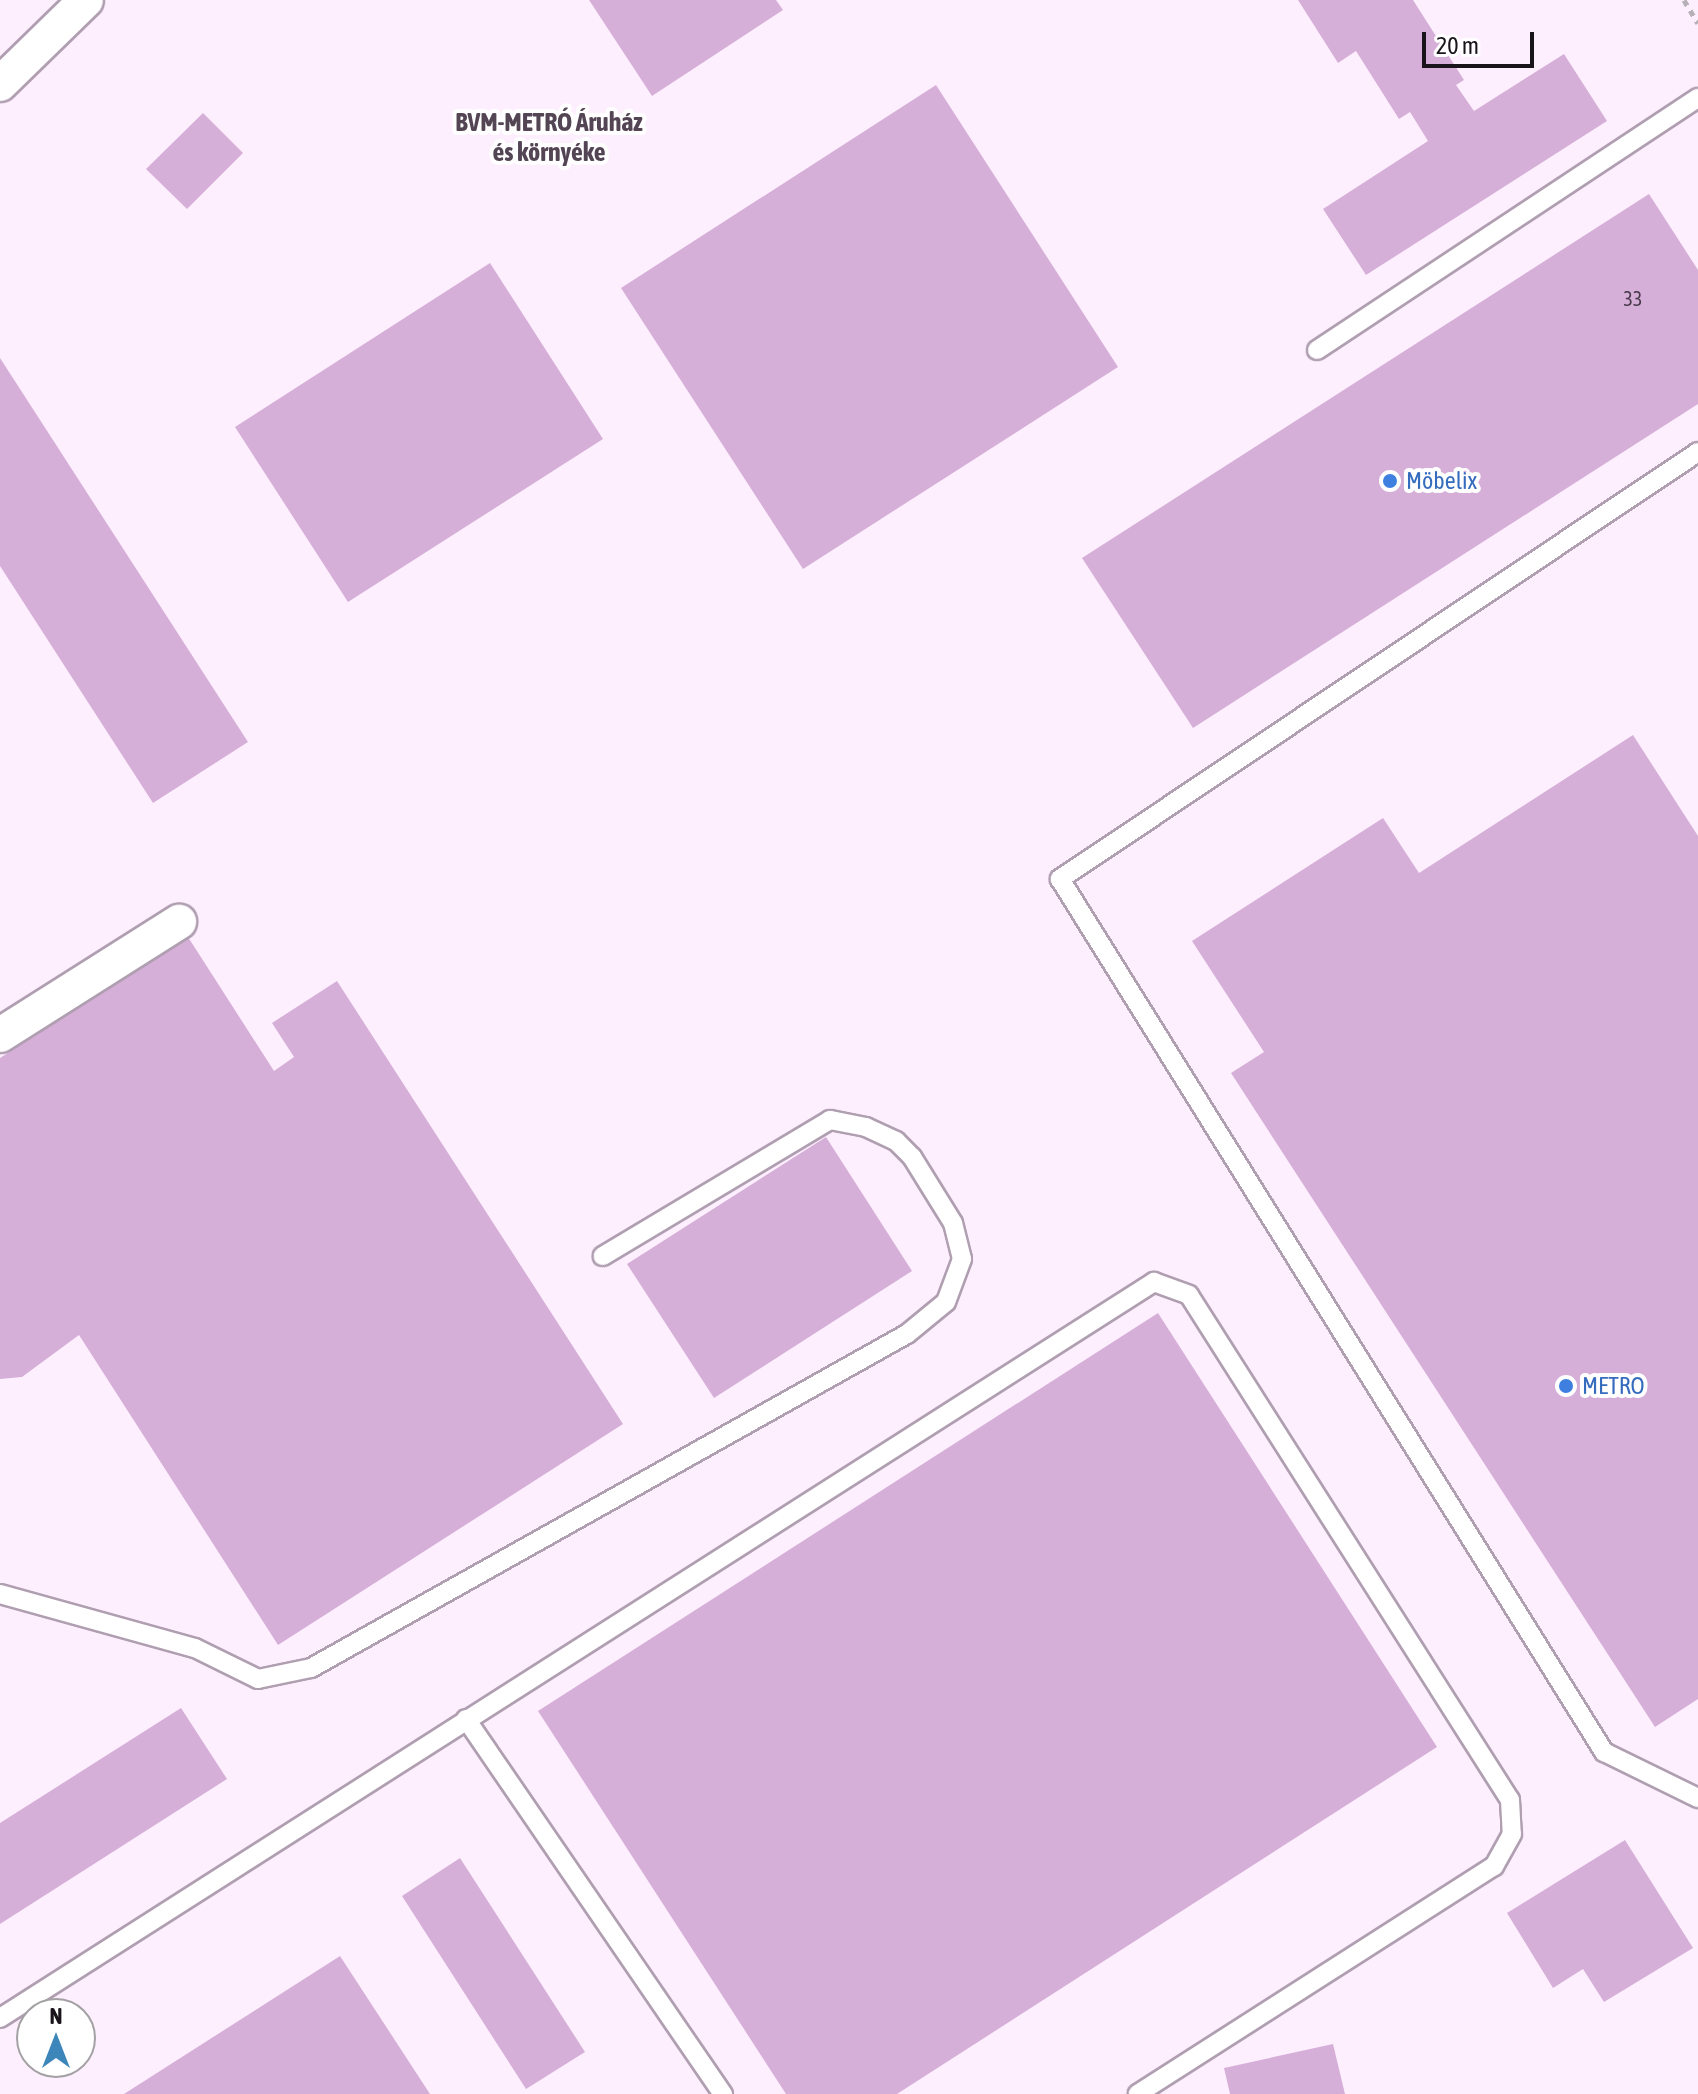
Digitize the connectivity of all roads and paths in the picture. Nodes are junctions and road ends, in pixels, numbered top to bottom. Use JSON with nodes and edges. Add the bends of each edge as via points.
{"nodes":[{"id":1,"x":86,"y":0,"type":"edge"},
{"id":2,"x":1684,"y":0,"type":"edge"},
{"id":3,"x":1698,"y":23,"type":"edge"},
{"id":4,"x":0,"y":84,"type":"edge"},
{"id":5,"x":1698,"y":98,"type":"edge"},
{"id":6,"x":1317,"y":350,"type":"dead end"},
{"id":7,"x":1698,"y":452,"type":"edge"},
{"id":8,"x":179,"y":922,"type":"dead end"},
{"id":9,"x":0,"y":1035,"type":"edge"},
{"id":10,"x":603,"y":1256,"type":"dead end"},
{"id":11,"x":0,"y":1594,"type":"edge"},
{"id":12,"x":466,"y":1719,"type":"junction"},
{"id":13,"x":1698,"y":1798,"type":"edge"},
{"id":14,"x":0,"y":2018,"type":"edge"},
{"id":15,"x":723,"y":2094,"type":"edge"},
{"id":16,"x":1138,"y":2094,"type":"edge"}],
"edges":[{"from":1,"to":4,"type":"street"},
{"from":2,"to":3,"type":"path"},
{"from":5,"to":6,"type":"lane"},
{"from":7,"to":13,"type":"lane","via":[[1060,879],[1604,1752]]},
{"from":8,"to":9,"type":"street"},
{"from":10,"to":11,"type":"lane","via":[[830,1120],[866,1127],[896,1141],[912,1157],[953,1223],[962,1259],[946,1302],[907,1334],[311,1668],[258,1679],[195,1648]]},
{"from":12,"to":14,"type":"lane"},
{"from":12,"to":15,"type":"lane"},
{"from":12,"to":16,"type":"lane","via":[[1123,1299],[1154,1282],[1189,1295],[1510,1800],[1512,1834],[1494,1866]]}]}
